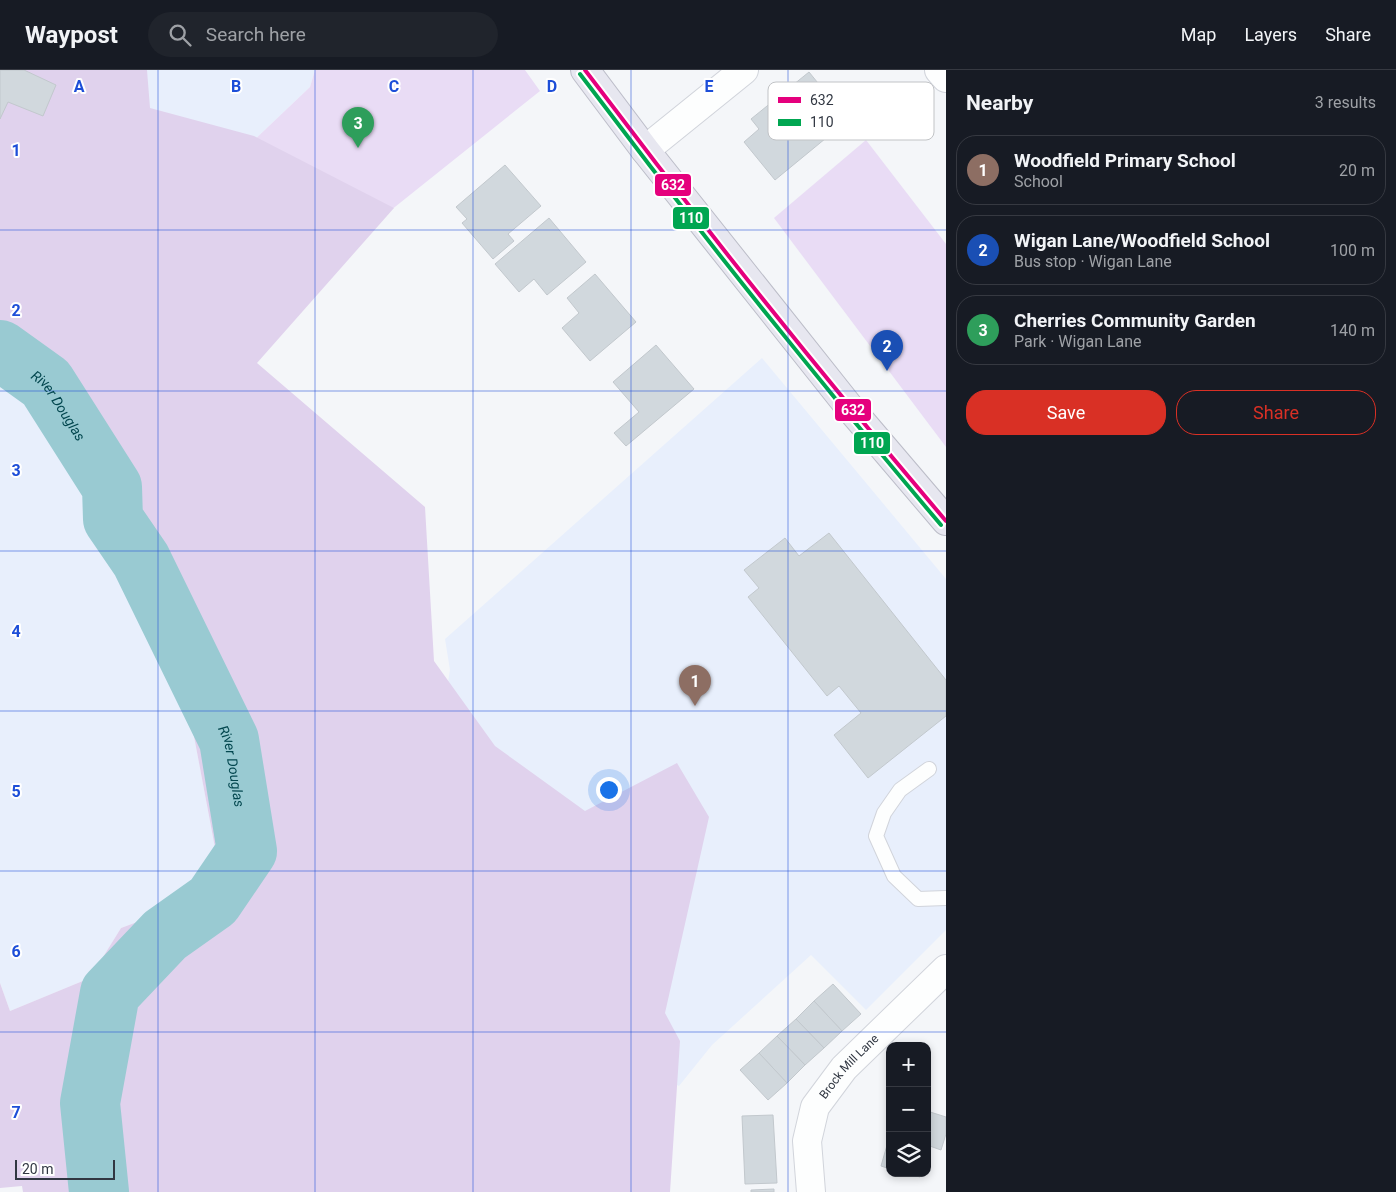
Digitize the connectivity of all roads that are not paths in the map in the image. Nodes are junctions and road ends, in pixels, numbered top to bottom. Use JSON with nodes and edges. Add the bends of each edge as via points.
{"nodes":[{"id":1,"x":585,"y":70,"type":"edge"},
{"id":2,"x":744,"y":70,"type":"edge"},
{"id":3,"x":940,"y":70,"type":"edge"},
{"id":4,"x":946,"y":78,"type":"edge"},
{"id":5,"x":644,"y":150,"type":"junction"},
{"id":6,"x":944,"y":516,"type":"edge"},
{"id":7,"x":929,"y":769,"type":"dead end"},
{"id":8,"x":946,"y":898,"type":"edge"},
{"id":9,"x":946,"y":969,"type":"edge"},
{"id":10,"x":811,"y":1192,"type":"edge"}],
"edges":[{"from":1,"to":5,"type":"highway"},
{"from":2,"to":5,"type":"street"},
{"from":3,"to":4,"type":"street"},
{"from":5,"to":6,"type":"highway","via":[[854,413]]},
{"from":7,"to":8,"type":"lane","via":[[900,790],[884,813],[876,836],[894,876],[918,899]]},
{"from":9,"to":10,"type":"street","name":"Brock Mill Lane","via":[[844,1068],[815,1107],[807,1141]]}]}
